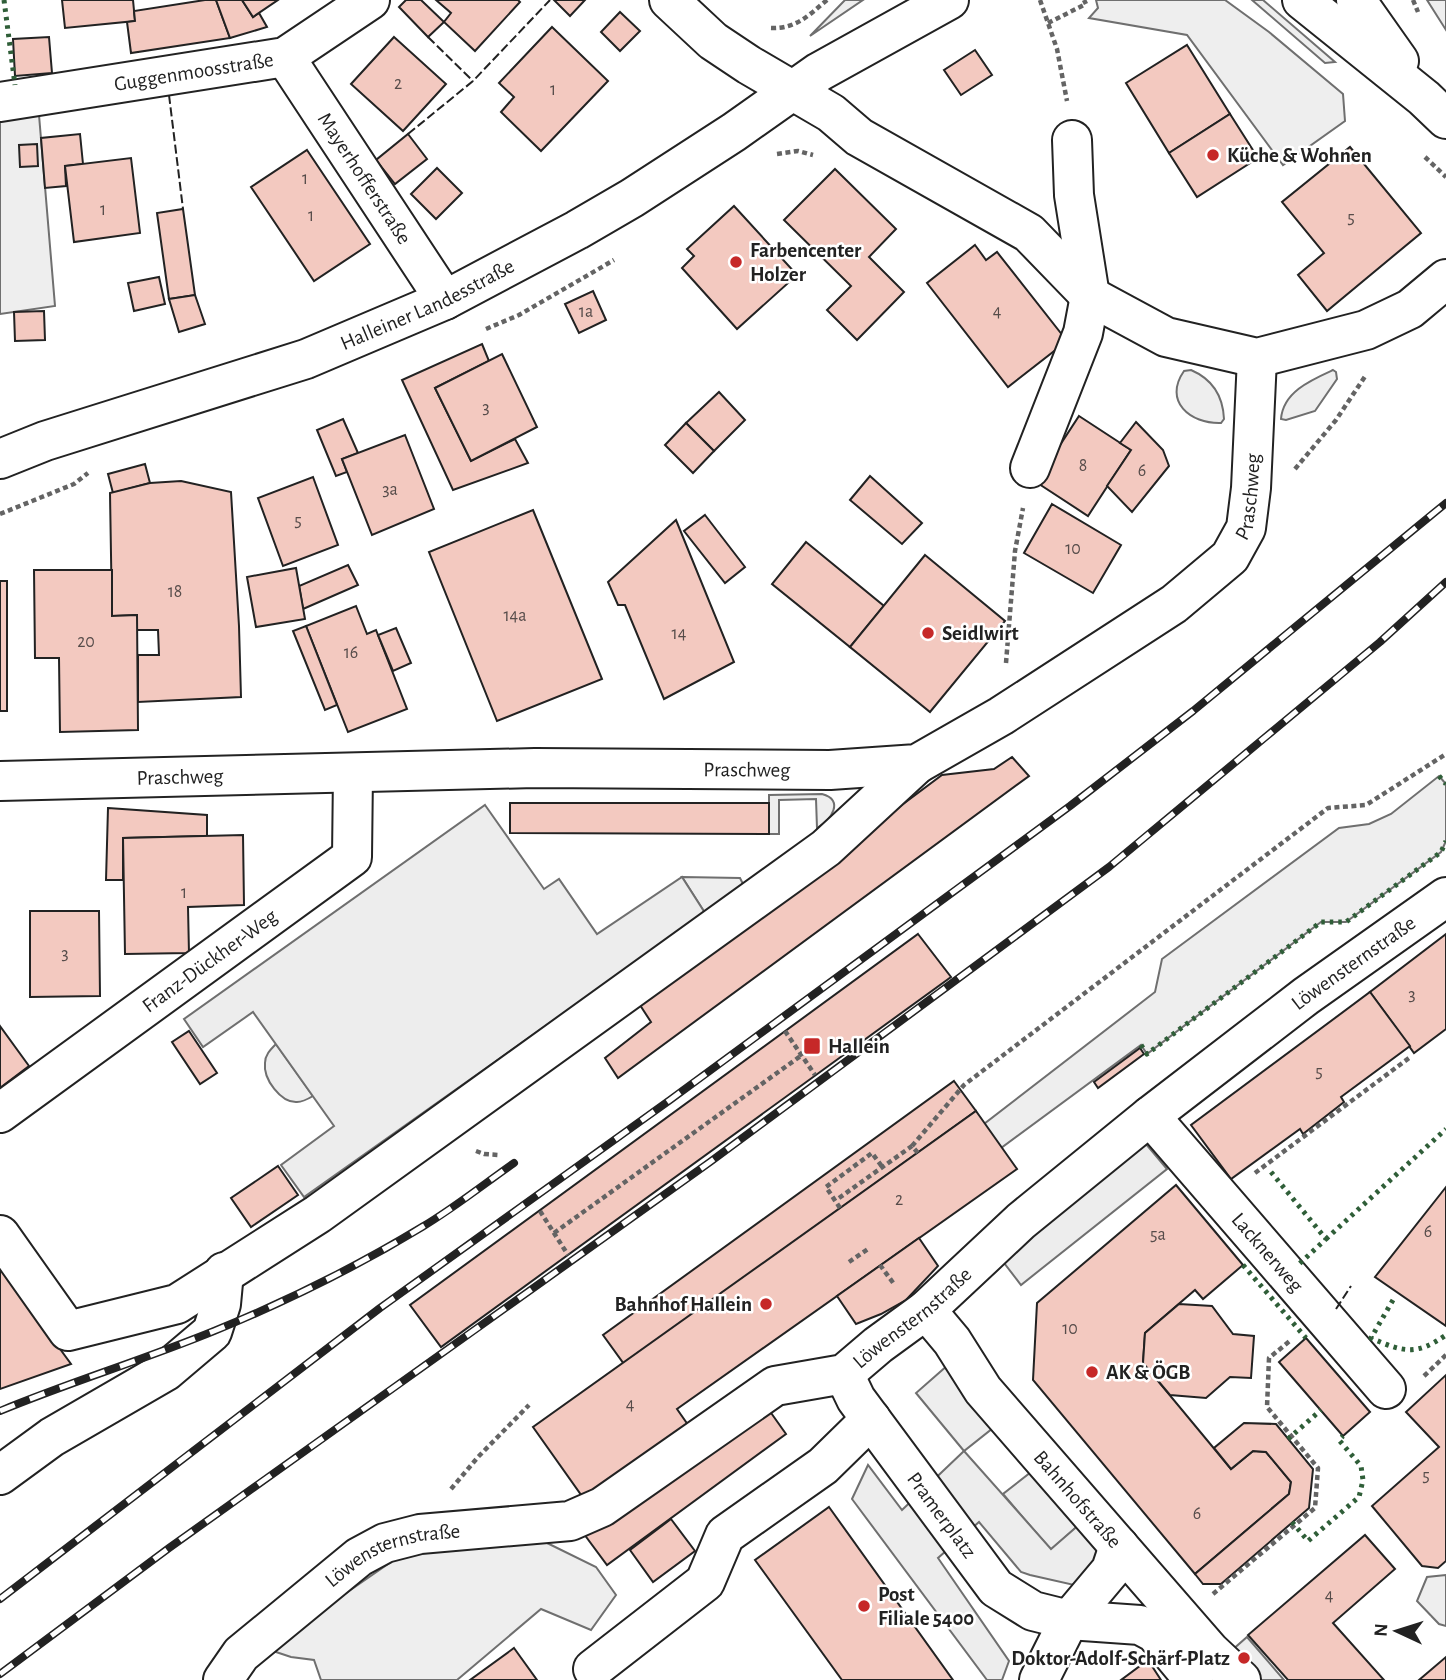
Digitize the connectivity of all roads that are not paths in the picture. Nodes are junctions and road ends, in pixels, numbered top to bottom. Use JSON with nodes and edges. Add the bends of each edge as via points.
{"nodes":[{"id":1,"x":370,"y":0,"type":"edge"},
{"id":2,"x":669,"y":0,"type":"edge"},
{"id":3,"x":910,"y":0,"type":"edge"},
{"id":4,"x":949,"y":0,"type":"edge"},
{"id":5,"x":1302,"y":0,"type":"edge"},
{"id":6,"x":1356,"y":0,"type":"edge"},
{"id":7,"x":285,"y":58,"type":"junction"},
{"id":8,"x":806,"y":81,"type":"junction"},
{"id":9,"x":0,"y":102,"type":"edge"},
{"id":10,"x":1435,"y":108,"type":"edge"},
{"id":11,"x":1072,"y":140,"type":"road end"},
{"id":12,"x":1446,"y":279,"type":"edge"},
{"id":13,"x":1090,"y":296,"type":"junction"},
{"id":14,"x":445,"y":300,"type":"junction"},
{"id":15,"x":1257,"y":358,"type":"junction"},
{"id":16,"x":0,"y":459,"type":"edge"},
{"id":17,"x":1030,"y":468,"type":"road end"},
{"id":18,"x":917,"y":764,"type":"junction"},
{"id":19,"x":353,"y":773,"type":"junction"},
{"id":20,"x":0,"y":781,"type":"edge"},
{"id":21,"x":1446,"y":897,"type":"edge"},
{"id":22,"x":0,"y":1113,"type":"edge"},
{"id":23,"x":1150,"y":1116,"type":"junction"},
{"id":24,"x":0,"y":1235,"type":"edge"},
{"id":25,"x":224,"y":1272,"type":"junction"},
{"id":26,"x":926,"y":1310,"type":"junction"},
{"id":27,"x":844,"y":1374,"type":"junction"},
{"id":28,"x":1386,"y":1389,"type":"dead end"},
{"id":29,"x":871,"y":1419,"type":"junction"},
{"id":30,"x":0,"y":1475,"type":"edge"},
{"id":31,"x":1119,"y":1546,"type":"junction"},
{"id":32,"x":1069,"y":1620,"type":"junction"},
{"id":33,"x":593,"y":1669,"type":"dead end"},
{"id":34,"x":223,"y":1680,"type":"edge"},
{"id":35,"x":1039,"y":1680,"type":"edge"},
{"id":36,"x":1194,"y":1680,"type":"edge"},
{"id":37,"x":1241,"y":1680,"type":"edge"}],
"edges":[{"from":1,"to":7,"type":"street","name":"Guggenmoosstraße"},
{"from":2,"to":8,"type":"street","via":[[713,41],[749,65]]},
{"from":3,"to":8,"type":"street","name":"Halleiner Landesstraße"},
{"from":4,"to":8,"type":"street","name":"Halleiner Landesstraße"},
{"from":5,"to":10,"type":"street"},
{"from":6,"to":10,"type":"street"},
{"from":7,"to":9,"type":"street","name":"Guggenmoosstraße"},
{"from":7,"to":14,"type":"street","name":"Mayerhofferstraße"},
{"from":8,"to":13,"type":"street","via":[[831,113],[859,137],[1029,233]]},
{"from":8,"to":14,"type":"street","name":"Halleiner Landesstraße","via":[[632,198]]},
{"from":11,"to":13,"type":"street","via":[[1074,195]]},
{"from":12,"to":15,"type":"street","via":[[1410,309],[1366,330]]},
{"from":13,"to":15,"type":"street","via":[[1166,337]]},
{"from":13,"to":17,"type":"street","via":[[1083,332]]},
{"from":14,"to":16,"type":"street","name":"Halleiner Landesstraße","via":[[306,359]]},
{"from":15,"to":18,"type":"street","name":"Praschweg","via":[[1251,488],[1245,528],[1230,557],[1174,604],[1001,716]]},
{"from":18,"to":19,"type":"street","name":"Praschweg","via":[[830,770],[535,768]]},
{"from":18,"to":25,"type":"street","via":[[826,848],[318,1214]]},
{"from":19,"to":20,"type":"street","name":"Praschweg"},
{"from":19,"to":22,"type":"street","name":"Franz-Dückher-Weg","via":[[352,857]]},
{"from":21,"to":23,"type":"street","name":"Löwensternstraße","via":[[1306,996]]},
{"from":23,"to":26,"type":"street","name":"Löwensternstraße","via":[[1021,1221]]},
{"from":23,"to":28,"type":"street","name":"Lacknerweg"},
{"from":24,"to":25,"type":"street","via":[[68,1331],[177,1304]]},
{"from":25,"to":30,"type":"street","via":[[212,1332],[166,1371],[52,1437]]},
{"from":26,"to":27,"type":"street","name":"Löwensternstraße"},
{"from":26,"to":31,"type":"street","name":"Bahnhofstraße","via":[[983,1390]]},
{"from":27,"to":29,"type":"street","name":"Pramerplatz"},
{"from":27,"to":34,"type":"street","name":"Löwensternstraße","via":[[775,1386],[602,1507],[570,1521],[420,1534],[385,1543],[359,1557],[241,1654]]},
{"from":29,"to":32,"type":"street","name":"Pramerplatz","via":[[996,1588],[1033,1611]]},
{"from":29,"to":33,"type":"street","via":[[823,1466],[725,1535],[705,1581]]},
{"from":31,"to":32,"type":"street","via":[[1111,1570]]},
{"from":31,"to":37,"type":"street","name":"Bahnhofstraße"},
{"from":32,"to":35,"type":"street"},
{"from":32,"to":36,"type":"street","name":"Pramerplatz","via":[[1140,1625],[1154,1633]]}]}
